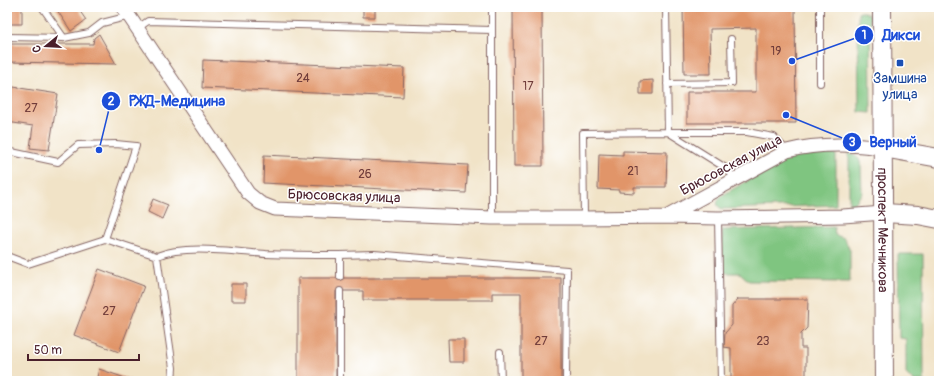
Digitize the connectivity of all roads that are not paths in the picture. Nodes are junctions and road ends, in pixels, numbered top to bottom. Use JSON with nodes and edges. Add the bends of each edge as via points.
{"nodes":[{"id":1,"x":42,"y":7,"type":"edge"},
{"id":2,"x":492,"y":7,"type":"edge"},
{"id":3,"x":666,"y":7,"type":"edge"},
{"id":4,"x":820,"y":7,"type":"edge"},
{"id":5,"x":882,"y":7,"type":"edge"},
{"id":6,"x":127,"y":12,"type":"edge"},
{"id":7,"x":138,"y":28,"type":"junction"},
{"id":8,"x":492,"y":30,"type":"junction"},
{"id":9,"x":7,"y":37,"type":"edge"},
{"id":10,"x":64,"y":38,"type":"junction"},
{"id":11,"x":731,"y":39,"type":"dead end"},
{"id":12,"x":820,"y":83,"type":"dead end"},
{"id":13,"x":667,"y":84,"type":"junction"},
{"id":14,"x":668,"y":132,"type":"junction"},
{"id":15,"x":883,"y":148,"type":"junction"},
{"id":16,"x":7,"y":151,"type":"edge"},
{"id":17,"x":787,"y":151,"type":"junction"},
{"id":18,"x":939,"y":158,"type":"edge"},
{"id":19,"x":734,"y":179,"type":"junction"},
{"id":20,"x":884,"y":213,"type":"junction"},
{"id":21,"x":667,"y":217,"type":"junction"},
{"id":22,"x":492,"y":218,"type":"junction"},
{"id":23,"x":584,"y":218,"type":"junction"},
{"id":24,"x":718,"y":218,"type":"junction"},
{"id":25,"x":939,"y":219,"type":"edge"},
{"id":26,"x":105,"y":239,"type":"junction"},
{"id":27,"x":340,"y":255,"type":"junction"},
{"id":28,"x":7,"y":256,"type":"edge"},
{"id":29,"x":157,"y":256,"type":"junction"},
{"id":30,"x":340,"y":278,"type":"dead end"},
{"id":31,"x":340,"y":291,"type":"dead end"},
{"id":32,"x":500,"y":352,"type":"dead end"},
{"id":33,"x":172,"y":381,"type":"edge"},
{"id":34,"x":340,"y":381,"type":"edge"},
{"id":35,"x":500,"y":381,"type":"edge"},
{"id":36,"x":566,"y":381,"type":"edge"},
{"id":37,"x":721,"y":381,"type":"edge"},
{"id":38,"x":884,"y":381,"type":"edge"}],
"edges":[{"from":1,"to":10,"type":"lane"},
{"from":2,"to":8,"type":"lane"},
{"from":3,"to":13,"type":"lane"},
{"from":4,"to":12,"type":"lane"},
{"from":5,"to":15,"type":"street","name":"проспект Мечникова"},
{"from":6,"to":7,"type":"street","name":"Брюсовская улица"},
{"from":6,"to":10,"type":"lane","via":[[102,23],[89,33]]},
{"from":7,"to":8,"type":"lane","via":[[148,21]]},
{"from":7,"to":22,"type":"street","name":"Брюсовская улица","via":[[248,193],[260,203],[275,209],[292,211]]},
{"from":8,"to":22,"type":"lane"},
{"from":9,"to":10,"type":"lane"},
{"from":11,"to":13,"type":"lane","via":[[732,83]]},
{"from":13,"to":14,"type":"lane"},
{"from":14,"to":17,"type":"lane","via":[[747,132],[774,138]]},
{"from":14,"to":19,"type":"lane","via":[[724,167]]},
{"from":14,"to":23,"type":"lane","via":[[583,133]]},
{"from":15,"to":17,"type":"street","name":"Брюсовская улица","via":[[864,145],[824,146]]},
{"from":15,"to":18,"type":"street"},
{"from":15,"to":20,"type":"street","name":"проспект Мечникова"},
{"from":16,"to":26,"type":"lane","via":[[58,162],[78,145],[136,146]]},
{"from":17,"to":19,"type":"street","name":"Брюсовская улица"},
{"from":19,"to":21,"type":"street","name":"Брюсовская улица"},
{"from":20,"to":24,"type":"street","name":"Брюсовская улица"},
{"from":20,"to":25,"type":"street"},
{"from":20,"to":38,"type":"street","name":"проспект Мечникова"},
{"from":21,"to":23,"type":"street","name":"Брюсовская улица"},
{"from":21,"to":24,"type":"street","name":"Брюсовская улица"},
{"from":22,"to":23,"type":"street","name":"Брюсовская улица"},
{"from":24,"to":37,"type":"lane"},
{"from":26,"to":28,"type":"lane","via":[[28,264]]},
{"from":26,"to":29,"type":"lane"},
{"from":27,"to":29,"type":"lane","via":[[191,250],[168,252]]},
{"from":27,"to":30,"type":"lane"},
{"from":27,"to":36,"type":"lane","via":[[374,254],[567,270]]},
{"from":29,"to":33,"type":"lane","via":[[173,368]]},
{"from":31,"to":34,"type":"lane"},
{"from":32,"to":35,"type":"lane"}]}
